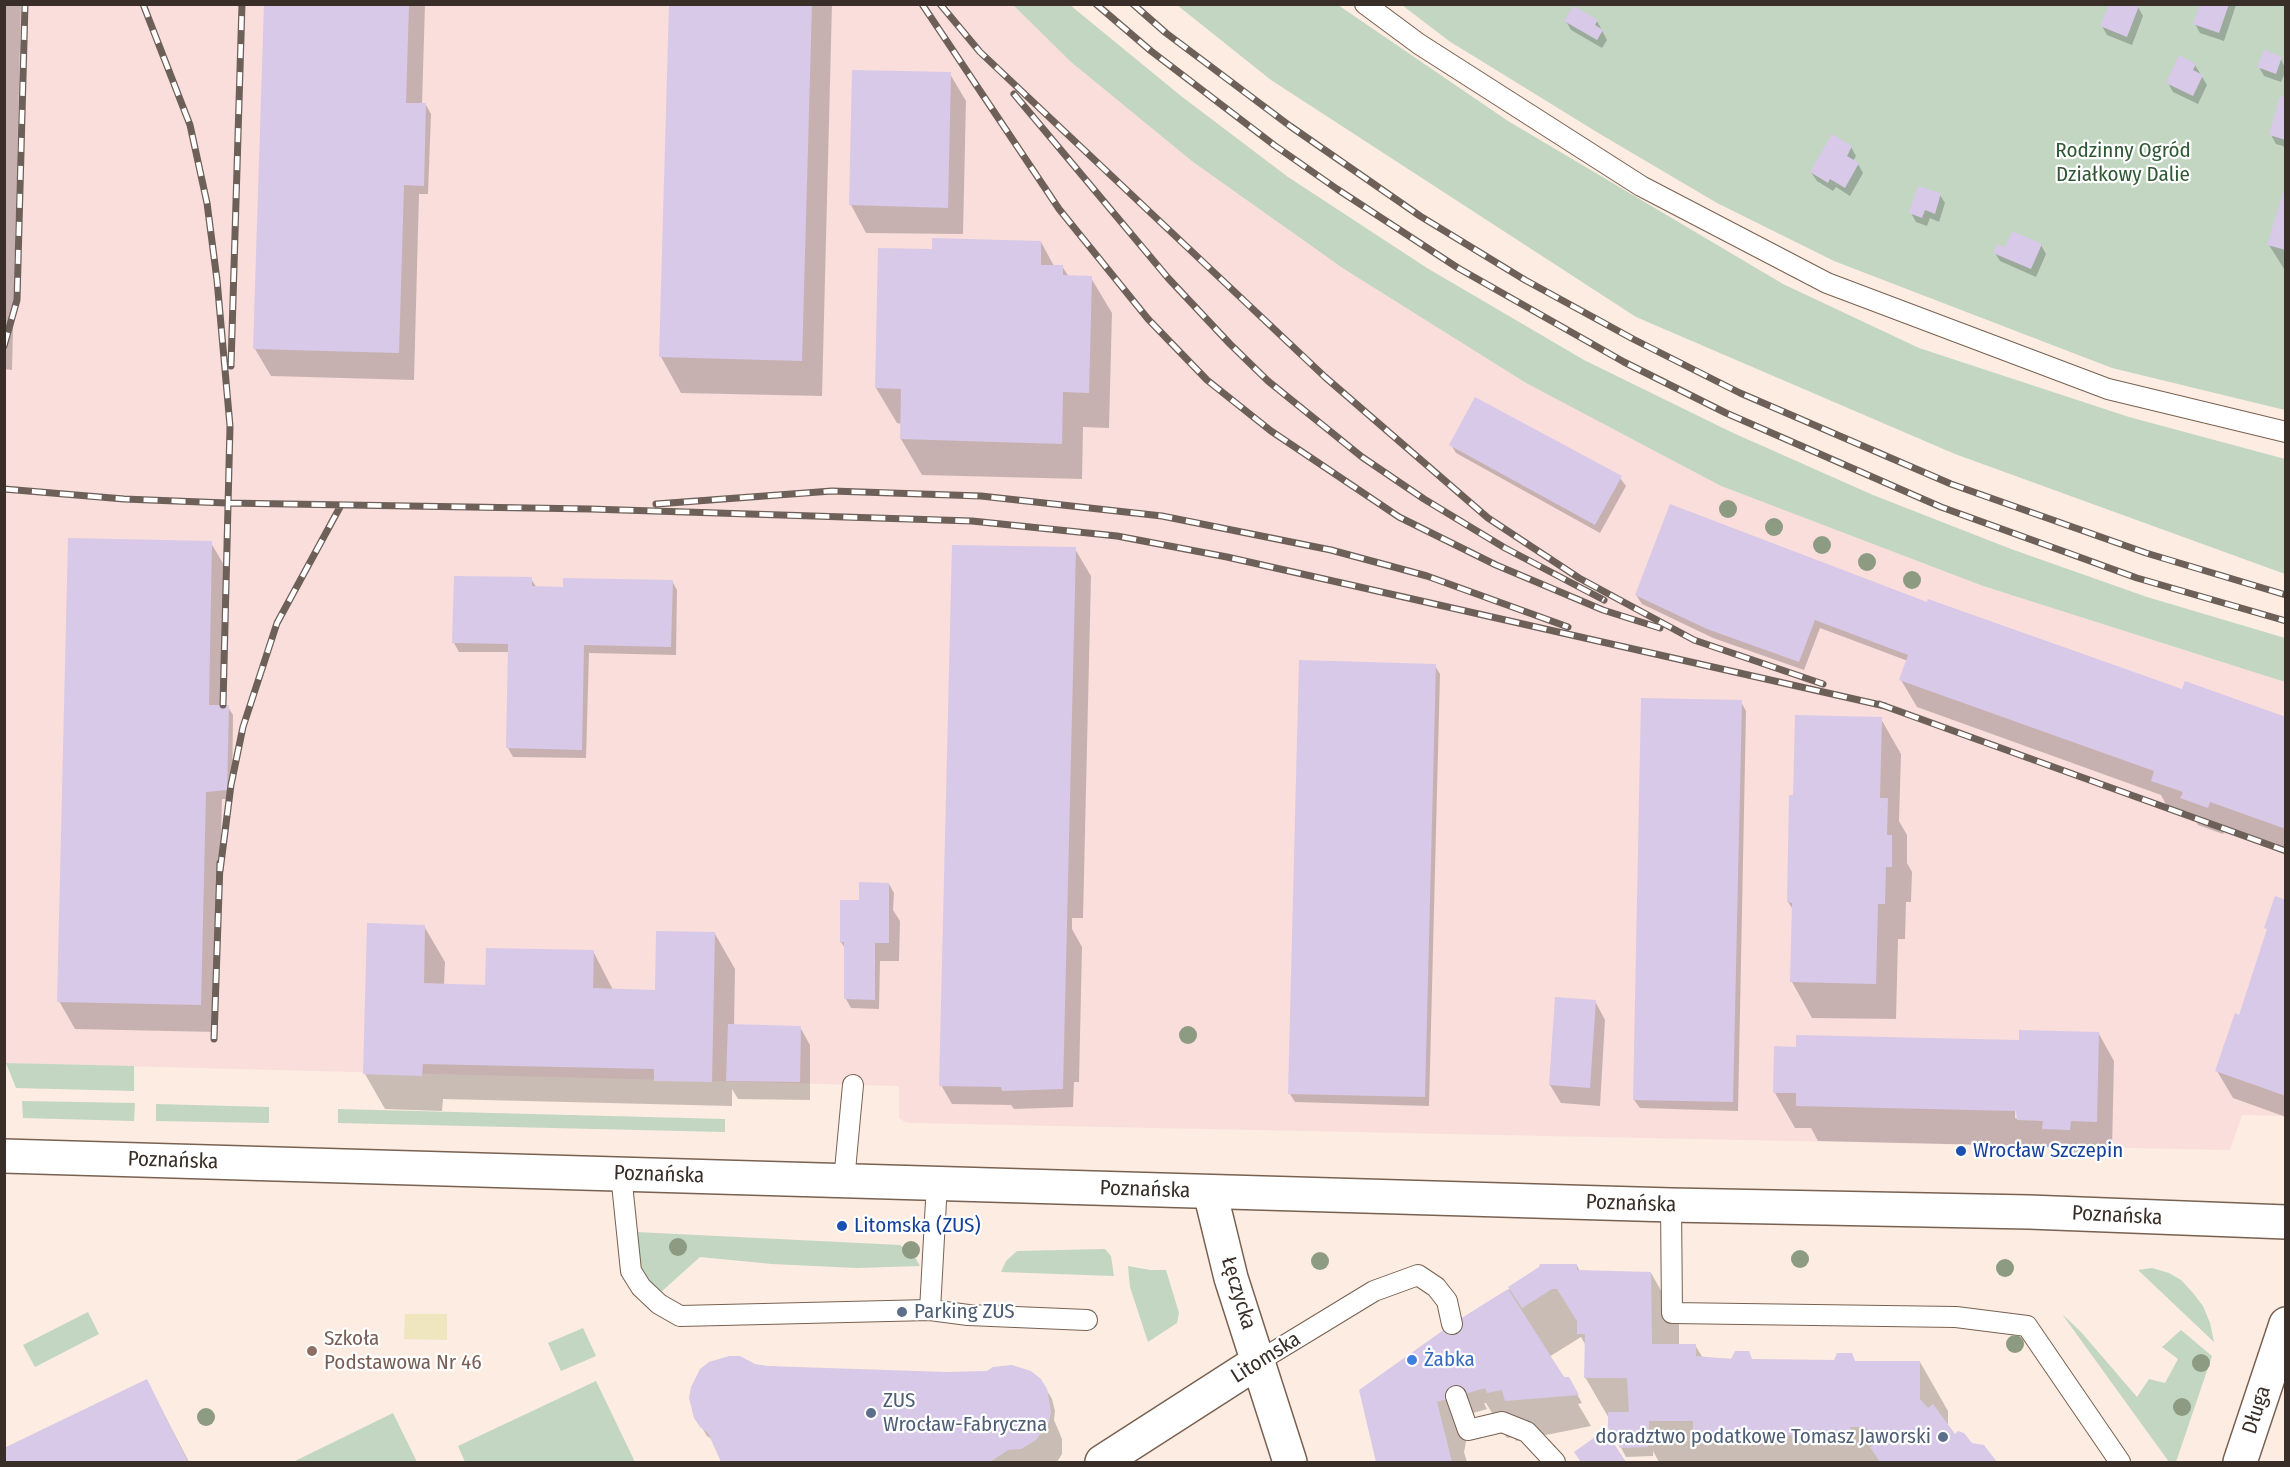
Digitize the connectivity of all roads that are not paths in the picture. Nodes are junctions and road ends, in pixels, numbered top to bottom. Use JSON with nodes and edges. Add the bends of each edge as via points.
{"nodes":[{"id":1,"x":1365,"y":4,"type":"edge"},
{"id":2,"x":2286,"y":432,"type":"edge"},
{"id":3,"x":853,"y":1085,"type":"dead end"},
{"id":4,"x":4,"y":1156,"type":"edge"},
{"id":5,"x":621,"y":1174,"type":"junction"},
{"id":6,"x":844,"y":1180,"type":"junction"},
{"id":7,"x":937,"y":1184,"type":"junction"},
{"id":8,"x":1210,"y":1192,"type":"junction"},
{"id":9,"x":1671,"y":1206,"type":"junction"},
{"id":10,"x":2286,"y":1222,"type":"edge"},
{"id":11,"x":930,"y":1310,"type":"junction"},
{"id":12,"x":1087,"y":1320,"type":"dead end"},
{"id":13,"x":1452,"y":1324,"type":"dead end"},
{"id":14,"x":2286,"y":1324,"type":"edge"},
{"id":15,"x":1259,"y":1361,"type":"junction"},
{"id":16,"x":1456,"y":1396,"type":"dead end"},
{"id":17,"x":1102,"y":1462,"type":"edge"},
{"id":18,"x":1290,"y":1462,"type":"edge"},
{"id":19,"x":1555,"y":1462,"type":"edge"},
{"id":20,"x":2120,"y":1462,"type":"edge"},
{"id":21,"x":2240,"y":1462,"type":"edge"}],
"edges":[{"from":1,"to":2,"type":"lane","via":[[1419,44],[1641,186],[1827,283],[2108,389]]},
{"from":3,"to":6,"type":"lane"},
{"from":4,"to":5,"type":"street","name":"Poznańska"},
{"from":5,"to":6,"type":"street","name":"Poznańska"},
{"from":5,"to":11,"type":"lane","via":[[631,1271],[659,1304],[680,1316]]},
{"from":6,"to":7,"type":"street","name":"Poznańska"},
{"from":7,"to":8,"type":"street","name":"Poznańska"},
{"from":7,"to":11,"type":"lane"},
{"from":8,"to":9,"type":"street","name":"Poznańska"},
{"from":8,"to":15,"type":"street","name":"Łęczycka"},
{"from":9,"to":10,"type":"street","name":"Poznańska","via":[[2029,1212]]},
{"from":9,"to":20,"type":"lane","via":[[1672,1313],[1956,1317],[2027,1326]]},
{"from":11,"to":12,"type":"lane","via":[[968,1316]]},
{"from":13,"to":15,"type":"lane","name":"Litomska","via":[[1447,1301],[1436,1287],[1418,1275],[1374,1291]]},
{"from":14,"to":21,"type":"street","name":"Długa"},
{"from":15,"to":17,"type":"street","name":"Litomska"},
{"from":15,"to":18,"type":"street","name":"Łęczycka"},
{"from":16,"to":19,"type":"lane","via":[[1468,1430],[1502,1422],[1527,1432]]}]}
